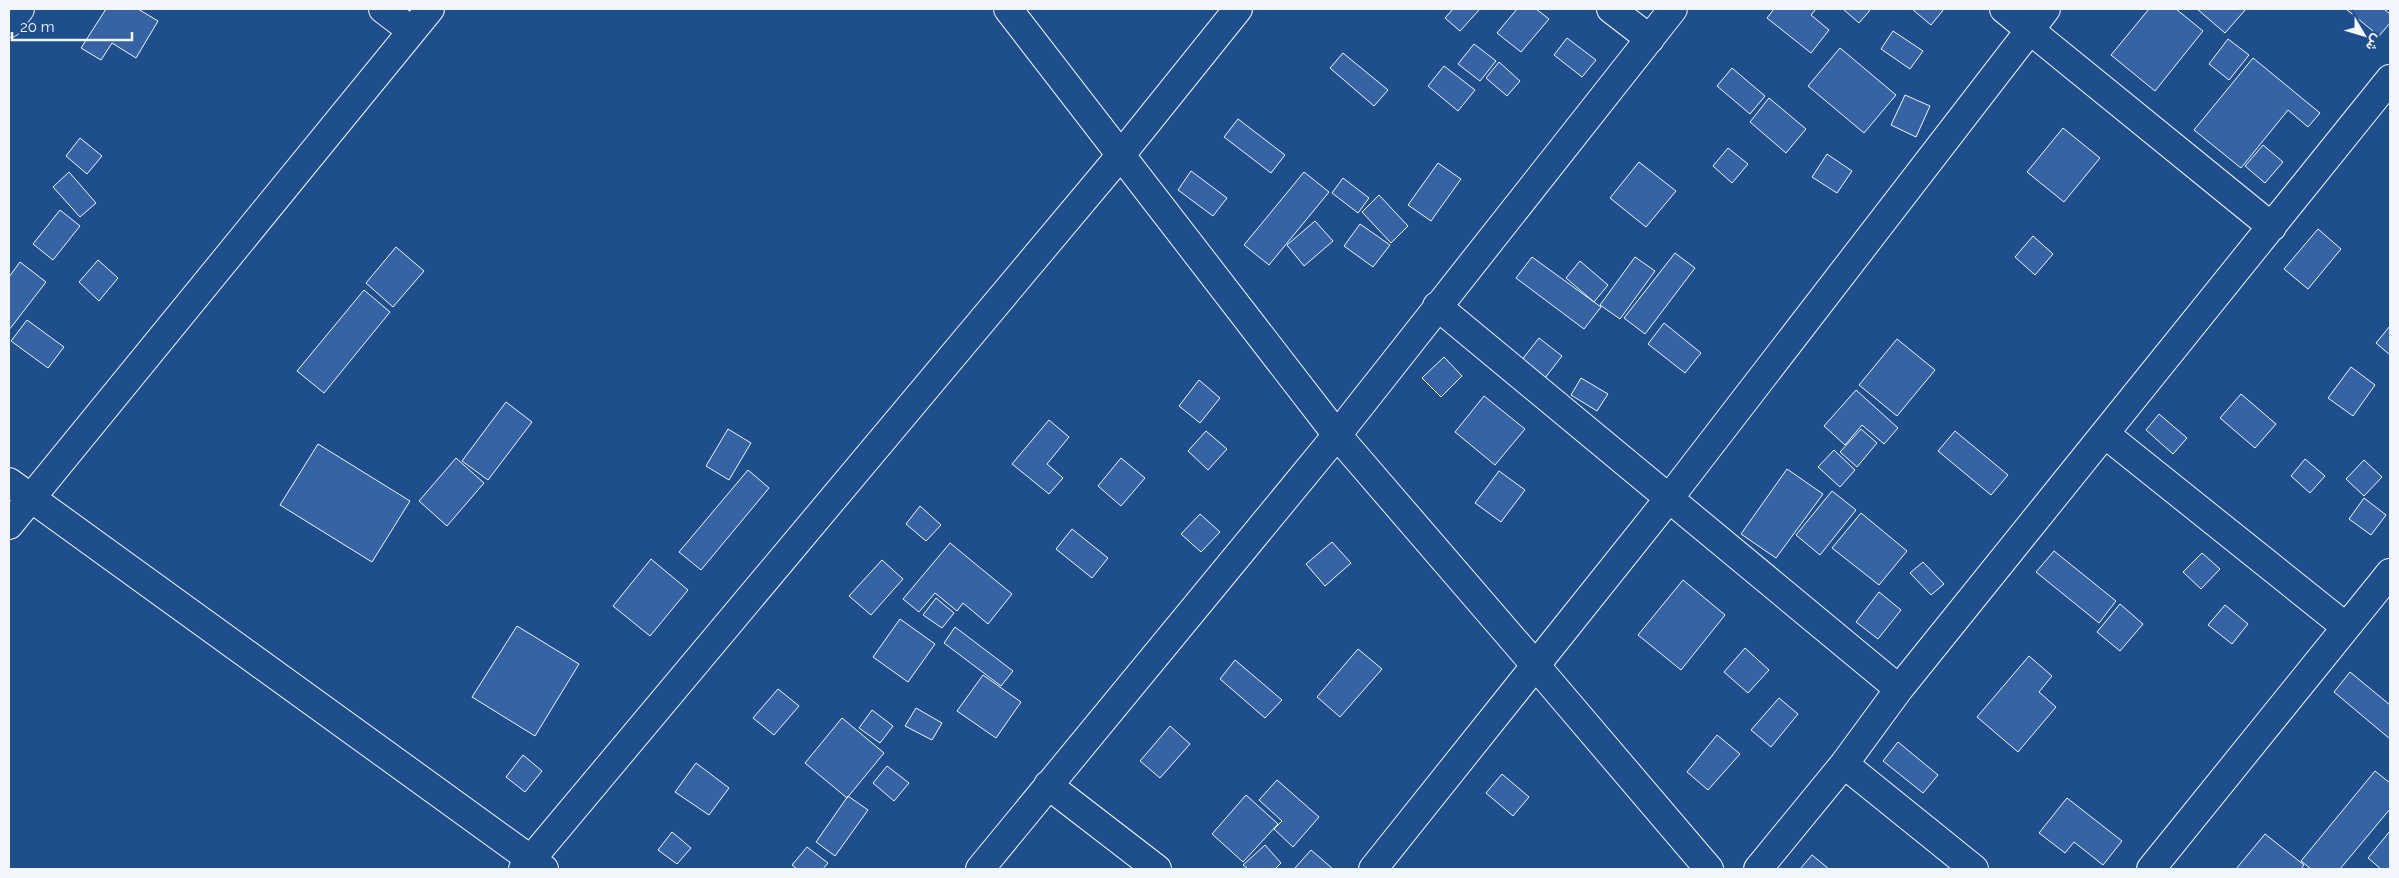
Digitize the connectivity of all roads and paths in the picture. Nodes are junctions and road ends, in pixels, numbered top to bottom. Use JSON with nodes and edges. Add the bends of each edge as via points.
{"nodes":[{"id":1,"x":20,"y":9,"type":"edge"},
{"id":2,"x":383,"y":9,"type":"edge"},
{"id":3,"x":430,"y":9,"type":"edge"},
{"id":4,"x":1008,"y":9,"type":"edge"},
{"id":5,"x":1238,"y":9,"type":"edge"},
{"id":6,"x":1611,"y":9,"type":"edge"},
{"id":7,"x":1673,"y":9,"type":"edge"},
{"id":8,"x":2004,"y":9,"type":"edge"},
{"id":9,"x":2038,"y":19,"type":"edge"},
{"id":10,"x":9,"y":23,"type":"edge"},
{"id":11,"x":412,"y":31,"type":"junction"},
{"id":12,"x":1650,"y":39,"type":"junction"},
{"id":13,"x":2390,"y":79,"type":"edge"},
{"id":14,"x":1120,"y":156,"type":"junction"},
{"id":15,"x":2272,"y":227,"type":"junction"},
{"id":16,"x":1437,"y":306,"type":"junction"},
{"id":17,"x":2105,"y":434,"type":"junction"},
{"id":18,"x":1337,"y":435,"type":"junction"},
{"id":19,"x":9,"y":482,"type":"edge"},
{"id":20,"x":30,"y":497,"type":"junction"},
{"id":21,"x":1670,"y":497,"type":"junction"},
{"id":22,"x":9,"y":525,"type":"edge"},
{"id":23,"x":2390,"y":573,"type":"edge"},
{"id":24,"x":2346,"y":627,"type":"junction"},
{"id":25,"x":1536,"y":666,"type":"junction"},
{"id":26,"x":1900,"y":689,"type":"junction"},
{"id":27,"x":1844,"y":764,"type":"junction"},
{"id":28,"x":1048,"y":785,"type":"junction"},
{"id":29,"x":533,"y":866,"type":"edge"},
{"id":30,"x":980,"y":869,"type":"edge"},
{"id":31,"x":1157,"y":869,"type":"edge"},
{"id":32,"x":1373,"y":869,"type":"edge"},
{"id":33,"x":1709,"y":869,"type":"edge"},
{"id":34,"x":1758,"y":869,"type":"edge"},
{"id":35,"x":1974,"y":869,"type":"edge"},
{"id":36,"x":2151,"y":869,"type":"edge"}],
"edges":[{"from":1,"to":10,"type":"street"},
{"from":2,"to":11,"type":"street"},
{"from":3,"to":11,"type":"street"},
{"from":4,"to":14,"type":"street"},
{"from":5,"to":14,"type":"street"},
{"from":6,"to":12,"type":"street"},
{"from":7,"to":12,"type":"street"},
{"from":8,"to":9,"type":"street"},
{"from":9,"to":15,"type":"street"},
{"from":9,"to":21,"type":"street"},
{"from":11,"to":20,"type":"street"},
{"from":12,"to":16,"type":"street"},
{"from":13,"to":15,"type":"street"},
{"from":14,"to":18,"type":"street"},
{"from":14,"to":29,"type":"street"},
{"from":15,"to":17,"type":"street"},
{"from":16,"to":18,"type":"street"},
{"from":16,"to":21,"type":"street"},
{"from":17,"to":24,"type":"street"},
{"from":17,"to":26,"type":"street"},
{"from":18,"to":25,"type":"street"},
{"from":18,"to":28,"type":"street"},
{"from":19,"to":20,"type":"street"},
{"from":20,"to":22,"type":"street"},
{"from":20,"to":29,"type":"street"},
{"from":21,"to":25,"type":"street"},
{"from":21,"to":26,"type":"street"},
{"from":23,"to":24,"type":"street"},
{"from":24,"to":36,"type":"street"},
{"from":25,"to":32,"type":"street"},
{"from":25,"to":33,"type":"street"},
{"from":26,"to":27,"type":"street"},
{"from":27,"to":34,"type":"street"},
{"from":27,"to":35,"type":"street"},
{"from":28,"to":30,"type":"street"},
{"from":28,"to":31,"type":"street"}]}
